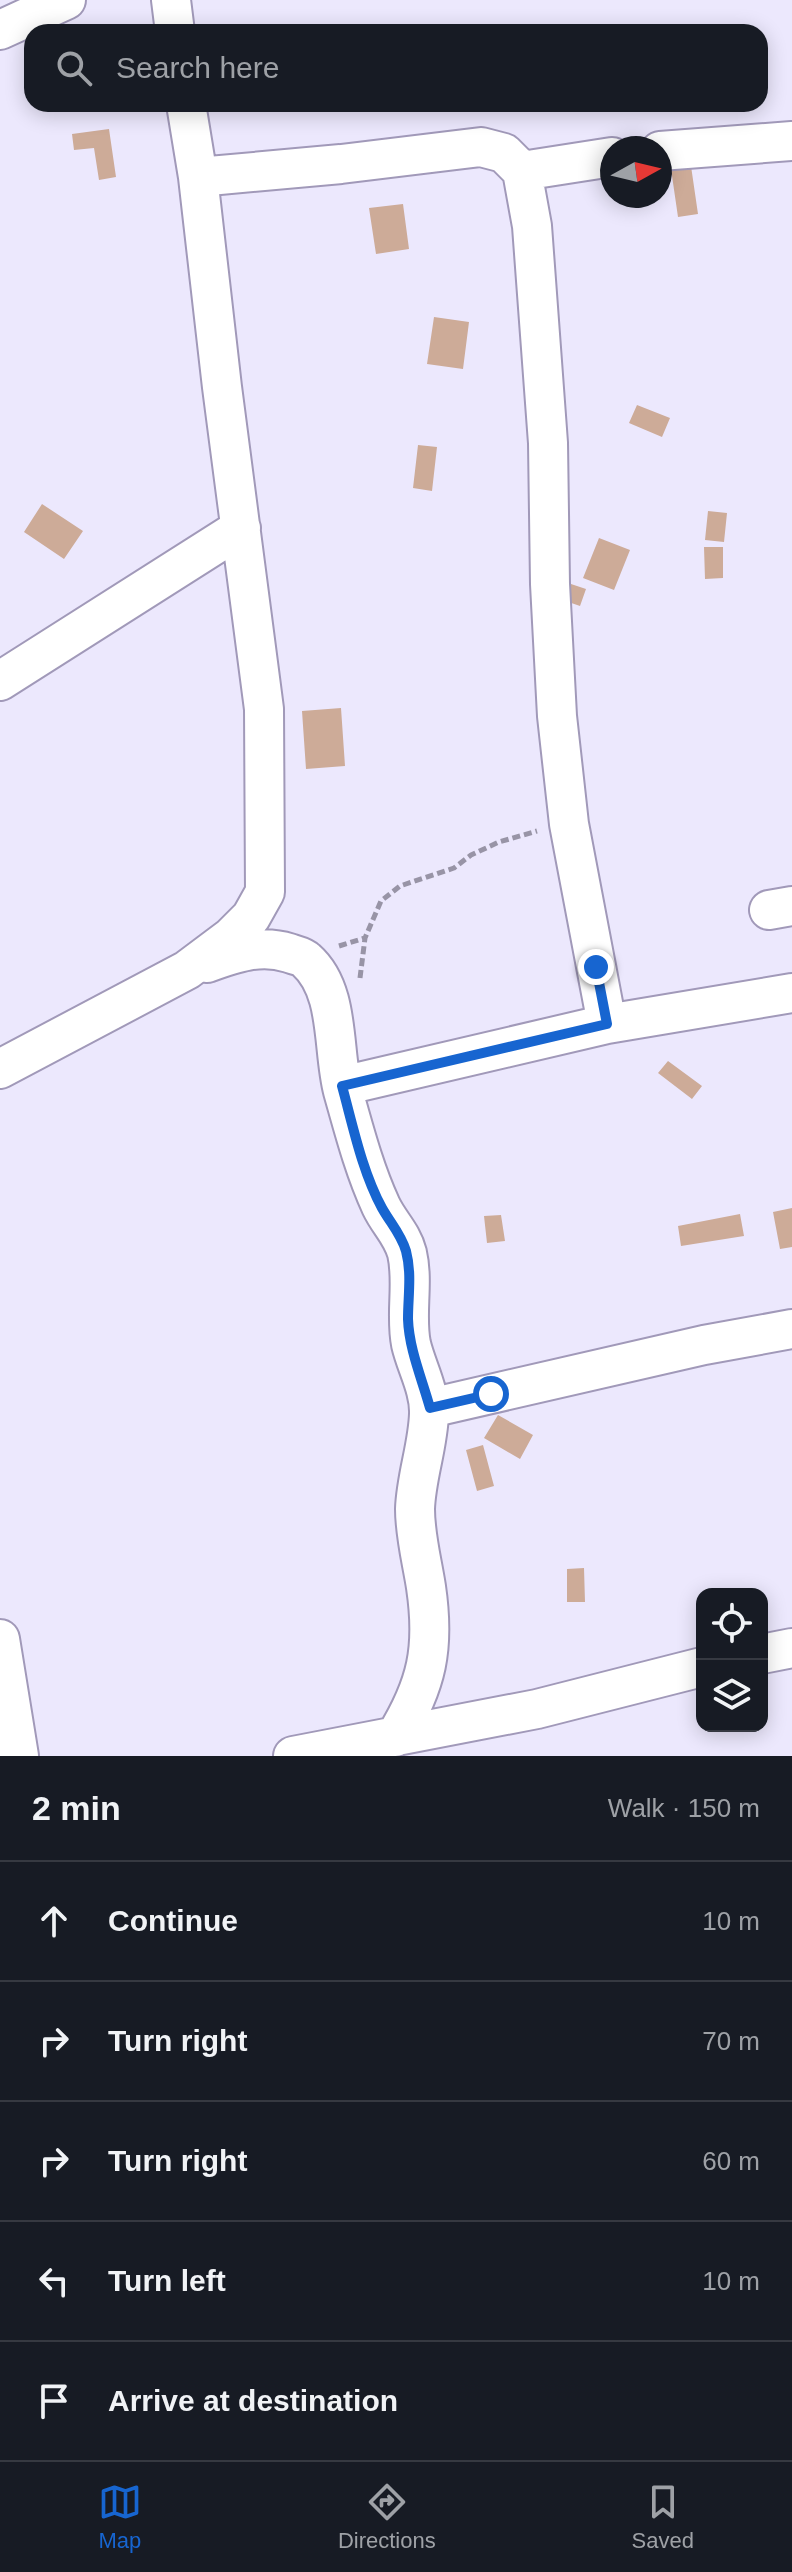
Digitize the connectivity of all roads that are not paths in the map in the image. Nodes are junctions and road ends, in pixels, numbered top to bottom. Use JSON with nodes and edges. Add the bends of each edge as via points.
{"nodes":[{"id":1,"x":66,"y":0,"type":"edge"},
{"id":2,"x":171,"y":0,"type":"edge"},
{"id":3,"x":174,"y":24,"type":"edge"},
{"id":4,"x":0,"y":30,"type":"edge"},
{"id":5,"x":187,"y":112,"type":"edge"},
{"id":6,"x":792,"y":141,"type":"edge"},
{"id":7,"x":672,"y":150,"type":"edge"},
{"id":8,"x":600,"y":159,"type":"edge"},
{"id":9,"x":522,"y":171,"type":"junction"},
{"id":10,"x":198,"y":177,"type":"junction"},
{"id":11,"x":241,"y":528,"type":"junction"},
{"id":12,"x":0,"y":681,"type":"edge"},
{"id":13,"x":265,"y":892,"type":"junction"},
{"id":14,"x":305,"y":958,"type":"junction"},
{"id":15,"x":187,"y":970,"type":"junction"},
{"id":16,"x":792,"y":993,"type":"edge"},
{"id":17,"x":607,"y":1024,"type":"junction"},
{"id":18,"x":0,"y":1069,"type":"edge"},
{"id":19,"x":342,"y":1086,"type":"junction"},
{"id":20,"x":792,"y":1329,"type":"edge"},
{"id":21,"x":430,"y":1408,"type":"junction"},
{"id":22,"x":0,"y":1639,"type":"edge"},
{"id":23,"x":792,"y":1648,"type":"edge"},
{"id":24,"x":768,"y":1653,"type":"edge"},
{"id":25,"x":696,"y":1669,"type":"edge"},
{"id":26,"x":395,"y":1737,"type":"junction"},
{"id":27,"x":19,"y":1756,"type":"edge"},
{"id":28,"x":293,"y":1756,"type":"edge"}],
"edges":[{"from":1,"to":4,"type":"street"},
{"from":2,"to":3,"type":"street"},
{"from":5,"to":10,"type":"street"},
{"from":6,"to":7,"type":"street"},
{"from":8,"to":9,"type":"street"},
{"from":9,"to":10,"type":"street","via":[[504,153],[481,147]]},
{"from":9,"to":17,"type":"street","via":[[532,226],[548,443],[557,716],[569,824]]},
{"from":10,"to":11,"type":"street"},
{"from":11,"to":12,"type":"street"},
{"from":11,"to":13,"type":"street","via":[[264,709]]},
{"from":13,"to":14,"type":"street"},
{"from":13,"to":15,"type":"street","via":[[251,917]]},
{"from":14,"to":15,"type":"street","via":[[275,949],[244,950]]},
{"from":14,"to":19,"type":"street","via":[[329,1002]]},
{"from":15,"to":18,"type":"street"},
{"from":16,"to":17,"type":"street"},
{"from":17,"to":19,"type":"street"},
{"from":19,"to":21,"type":"street","via":[[359,1148],[407,1255],[408,1320]]},
{"from":20,"to":21,"type":"street"},
{"from":21,"to":26,"type":"street","via":[[415,1508],[430,1635],[415,1705]]},
{"from":22,"to":27,"type":"street"},
{"from":23,"to":24,"type":"street"},
{"from":25,"to":26,"type":"street","via":[[537,1709]]},
{"from":26,"to":28,"type":"street"}]}
